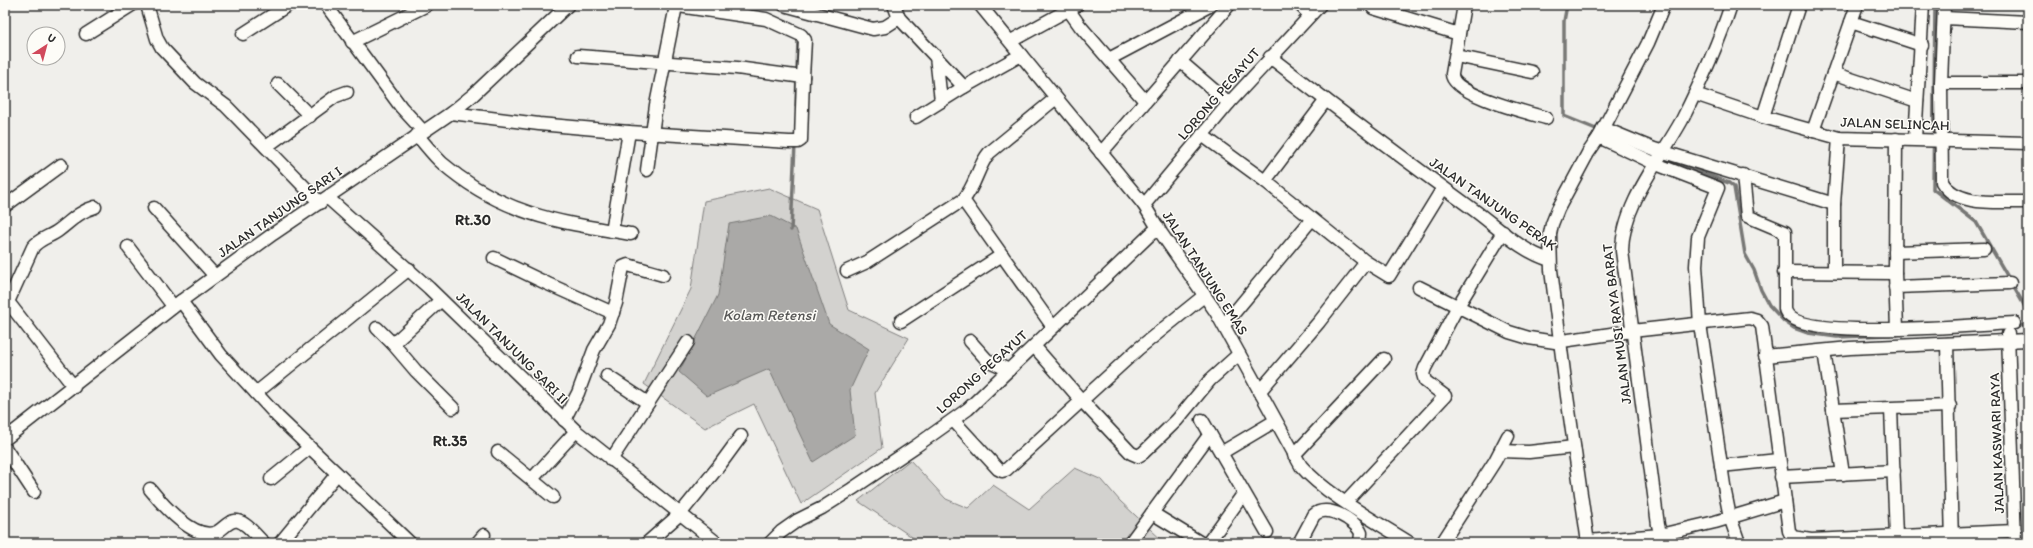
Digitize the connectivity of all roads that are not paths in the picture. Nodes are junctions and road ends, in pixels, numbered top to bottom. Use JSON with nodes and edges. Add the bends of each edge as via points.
{"nodes":[{"id":1,"x":132,"y":5,"type":"edge"},
{"id":2,"x":147,"y":5,"type":"edge"},
{"id":3,"x":288,"y":5,"type":"edge"},
{"id":4,"x":326,"y":5,"type":"edge"},
{"id":5,"x":427,"y":5,"type":"edge"},
{"id":6,"x":568,"y":5,"type":"edge"},
{"id":7,"x":674,"y":5,"type":"edge"},
{"id":8,"x":784,"y":5,"type":"edge"},
{"id":9,"x":894,"y":5,"type":"edge"},
{"id":10,"x":1208,"y":5,"type":"edge"},
{"id":11,"x":1229,"y":5,"type":"edge"},
{"id":12,"x":1300,"y":5,"type":"edge"},
{"id":13,"x":1320,"y":5,"type":"edge"},
{"id":14,"x":1464,"y":5,"type":"edge"},
{"id":15,"x":1664,"y":5,"type":"edge"},
{"id":16,"x":1731,"y":5,"type":"edge"},
{"id":17,"x":1799,"y":5,"type":"edge"},
{"id":18,"x":1857,"y":5,"type":"edge"},
{"id":19,"x":1923,"y":5,"type":"edge"},
{"id":20,"x":1944,"y":5,"type":"edge"},
{"id":21,"x":1070,"y":7,"type":"edge"},
{"id":22,"x":986,"y":8,"type":"edge"},
{"id":23,"x":1373,"y":8,"type":"dead end"},
{"id":24,"x":805,"y":9,"type":"edge"},
{"id":25,"x":1310,"y":15,"type":"junction"},
{"id":26,"x":1220,"y":16,"type":"junction"},
{"id":27,"x":899,"y":18,"type":"junction"},
{"id":28,"x":1944,"y":18,"type":"junction"},
{"id":29,"x":1851,"y":22,"type":"junction"},
{"id":30,"x":2028,"y":22,"type":"edge"},
{"id":31,"x":86,"y":34,"type":"dead end"},
{"id":32,"x":243,"y":34,"type":"dead end"},
{"id":33,"x":1459,"y":34,"type":"junction"},
{"id":34,"x":352,"y":42,"type":"junction"},
{"id":35,"x":1011,"y":42,"type":"junction"},
{"id":36,"x":1922,"y":45,"type":"junction"},
{"id":37,"x":1021,"y":55,"type":"junction"},
{"id":38,"x":578,"y":56,"type":"dead end"},
{"id":39,"x":936,"y":56,"type":"junction"},
{"id":40,"x":1456,"y":56,"type":"junction"},
{"id":41,"x":1270,"y":57,"type":"junction"},
{"id":42,"x":1109,"y":59,"type":"junction"},
{"id":43,"x":1180,"y":61,"type":"junction"},
{"id":44,"x":665,"y":62,"type":"junction"},
{"id":45,"x":1532,"y":72,"type":"dead end"},
{"id":46,"x":1833,"y":73,"type":"junction"},
{"id":47,"x":798,"y":76,"type":"junction"},
{"id":48,"x":1941,"y":83,"type":"junction"},
{"id":49,"x":2028,"y":83,"type":"edge"},
{"id":50,"x":278,"y":84,"type":"dead end"},
{"id":51,"x":964,"y":87,"type":"junction"},
{"id":52,"x":347,"y":92,"type":"dead end"},
{"id":53,"x":1695,"y":94,"type":"junction"},
{"id":54,"x":1056,"y":98,"type":"junction"},
{"id":55,"x":1326,"y":100,"type":"junction"},
{"id":56,"x":1917,"y":100,"type":"junction"},
{"id":57,"x":941,"y":101,"type":"junction"},
{"id":58,"x":1145,"y":101,"type":"junction"},
{"id":59,"x":1229,"y":103,"type":"junction"},
{"id":60,"x":451,"y":113,"type":"junction"},
{"id":61,"x":310,"y":116,"type":"junction"},
{"id":62,"x":916,"y":117,"type":"dead end"},
{"id":63,"x":1763,"y":117,"type":"junction"},
{"id":64,"x":1546,"y":118,"type":"dead end"},
{"id":65,"x":1813,"y":131,"type":"junction"},
{"id":66,"x":629,"y":132,"type":"junction"},
{"id":67,"x":420,"y":133,"type":"junction"},
{"id":68,"x":1601,"y":133,"type":"junction"},
{"id":69,"x":653,"y":134,"type":"junction"},
{"id":70,"x":1202,"y":135,"type":"junction"},
{"id":71,"x":1839,"y":138,"type":"junction"},
{"id":72,"x":1896,"y":139,"type":"junction"},
{"id":73,"x":1918,"y":140,"type":"junction"},
{"id":74,"x":1938,"y":140,"type":"junction"},
{"id":75,"x":2028,"y":144,"type":"edge"},
{"id":76,"x":266,"y":147,"type":"junction"},
{"id":77,"x":1101,"y":153,"type":"junction"},
{"id":78,"x":1660,"y":158,"type":"junction"},
{"id":79,"x":61,"y":165,"type":"dead end"},
{"id":80,"x":647,"y":170,"type":"dead end"},
{"id":81,"x":1743,"y":175,"type":"junction"},
{"id":82,"x":1264,"y":181,"type":"junction"},
{"id":83,"x":1443,"y":188,"type":"junction"},
{"id":84,"x":324,"y":200,"type":"junction"},
{"id":85,"x":963,"y":200,"type":"junction"},
{"id":86,"x":2028,"y":202,"type":"edge"},
{"id":87,"x":1834,"y":204,"type":"junction"},
{"id":88,"x":1144,"y":205,"type":"junction"},
{"id":89,"x":5,"y":206,"type":"edge"},
{"id":90,"x":95,"y":207,"type":"dead end"},
{"id":91,"x":154,"y":208,"type":"dead end"},
{"id":92,"x":1312,"y":219,"type":"junction"},
{"id":93,"x":1158,"y":227,"type":"junction"},
{"id":94,"x":612,"y":231,"type":"junction"},
{"id":95,"x":1503,"y":232,"type":"junction"},
{"id":96,"x":631,"y":234,"type":"dead end"},
{"id":97,"x":128,"y":247,"type":"dead end"},
{"id":98,"x":1984,"y":249,"type":"dead end"},
{"id":99,"x":1895,"y":252,"type":"junction"},
{"id":100,"x":1002,"y":255,"type":"junction"},
{"id":101,"x":494,"y":258,"type":"dead end"},
{"id":102,"x":1550,"y":260,"type":"junction"},
{"id":103,"x":1366,"y":262,"type":"junction"},
{"id":104,"x":409,"y":269,"type":"junction"},
{"id":105,"x":847,"y":271,"type":"dead end"},
{"id":106,"x":1784,"y":272,"type":"junction"},
{"id":107,"x":1834,"y":272,"type":"junction"},
{"id":108,"x":1895,"y":273,"type":"junction"},
{"id":109,"x":663,"y":275,"type":"dead end"},
{"id":110,"x":215,"y":276,"type":"junction"},
{"id":111,"x":2010,"y":283,"type":"dead end"},
{"id":112,"x":1419,"y":287,"type":"dead end"},
{"id":113,"x":1895,"y":288,"type":"junction"},
{"id":114,"x":1205,"y":296,"type":"junction"},
{"id":115,"x":6,"y":300,"type":"edge"},
{"id":116,"x":442,"y":300,"type":"junction"},
{"id":117,"x":177,"y":303,"type":"junction"},
{"id":118,"x":1458,"y":306,"type":"junction"},
{"id":119,"x":613,"y":313,"type":"junction"},
{"id":120,"x":901,"y":321,"type":"dead end"},
{"id":121,"x":1700,"y":324,"type":"junction"},
{"id":122,"x":1224,"y":325,"type":"junction"},
{"id":123,"x":1053,"y":327,"type":"junction"},
{"id":124,"x":377,"y":328,"type":"dead end"},
{"id":125,"x":2009,"y":329,"type":"junction"},
{"id":126,"x":1897,"y":330,"type":"junction"},
{"id":127,"x":1632,"y":331,"type":"junction"},
{"id":128,"x":1854,"y":338,"type":"junction"},
{"id":129,"x":2026,"y":340,"type":"edge"},
{"id":130,"x":970,"y":341,"type":"dead end"},
{"id":131,"x":688,"y":342,"type":"dead end"},
{"id":132,"x":1560,"y":342,"type":"junction"},
{"id":133,"x":393,"y":344,"type":"junction"},
{"id":134,"x":1947,"y":344,"type":"junction"},
{"id":135,"x":1034,"y":346,"type":"junction"},
{"id":136,"x":1824,"y":351,"type":"junction"},
{"id":137,"x":1239,"y":354,"type":"junction"},
{"id":138,"x":1766,"y":356,"type":"junction"},
{"id":139,"x":1384,"y":359,"type":"dead end"},
{"id":140,"x":1009,"y":370,"type":"junction"},
{"id":141,"x":607,"y":376,"type":"dead end"},
{"id":142,"x":74,"y":386,"type":"junction"},
{"id":143,"x":1260,"y":392,"type":"junction"},
{"id":144,"x":256,"y":393,"type":"junction"},
{"id":145,"x":1082,"y":401,"type":"junction"},
{"id":146,"x":648,"y":403,"type":"junction"},
{"id":147,"x":1950,"y":406,"type":"junction"},
{"id":148,"x":453,"y":408,"type":"dead end"},
{"id":149,"x":1891,"y":409,"type":"junction"},
{"id":150,"x":1833,"y":410,"type":"junction"},
{"id":151,"x":564,"y":420,"type":"junction"},
{"id":152,"x":953,"y":420,"type":"junction"},
{"id":153,"x":1202,"y":420,"type":"dead end"},
{"id":154,"x":1275,"y":421,"type":"junction"},
{"id":155,"x":576,"y":431,"type":"junction"},
{"id":156,"x":1210,"y":434,"type":"junction"},
{"id":157,"x":740,"y":436,"type":"dead end"},
{"id":158,"x":1508,"y":436,"type":"dead end"},
{"id":159,"x":5,"y":439,"type":"edge"},
{"id":160,"x":1574,"y":447,"type":"junction"},
{"id":161,"x":5,"y":448,"type":"edge"},
{"id":162,"x":309,"y":448,"type":"junction"},
{"id":163,"x":1501,"y":451,"type":"junction"},
{"id":164,"x":498,"y":452,"type":"dead end"},
{"id":165,"x":1221,"y":453,"type":"junction"},
{"id":166,"x":1294,"y":454,"type":"junction"},
{"id":167,"x":611,"y":460,"type":"junction"},
{"id":168,"x":1778,"y":460,"type":"junction"},
{"id":169,"x":1721,"y":466,"type":"junction"},
{"id":170,"x":1894,"y":471,"type":"junction"},
{"id":171,"x":336,"y":474,"type":"junction"},
{"id":172,"x":1843,"y":474,"type":"junction"},
{"id":173,"x":1781,"y":477,"type":"junction"},
{"id":174,"x":271,"y":479,"type":"dead end"},
{"id":175,"x":532,"y":479,"type":"junction"},
{"id":176,"x":150,"y":489,"type":"dead end"},
{"id":177,"x":34,"y":492,"type":"dead end"},
{"id":178,"x":1244,"y":493,"type":"junction"},
{"id":179,"x":553,"y":497,"type":"dead end"},
{"id":180,"x":1346,"y":502,"type":"junction"},
{"id":181,"x":1784,"y":502,"type":"junction"},
{"id":182,"x":1152,"y":513,"type":"junction"},
{"id":183,"x":680,"y":514,"type":"junction"},
{"id":184,"x":1730,"y":517,"type":"junction"},
{"id":185,"x":1267,"y":532,"type":"dead end"},
{"id":186,"x":1896,"y":536,"type":"junction"},
{"id":187,"x":2015,"y":537,"type":"edge"},
{"id":188,"x":1952,"y":538,"type":"edge"},
{"id":189,"x":1661,"y":539,"type":"edge"},
{"id":190,"x":1588,"y":542,"type":"edge"},
{"id":191,"x":264,"y":543,"type":"edge"},
{"id":192,"x":280,"y":543,"type":"edge"},
{"id":193,"x":410,"y":543,"type":"edge"},
{"id":194,"x":647,"y":543,"type":"edge"},
{"id":195,"x":717,"y":543,"type":"edge"},
{"id":196,"x":770,"y":543,"type":"edge"},
{"id":197,"x":1130,"y":543,"type":"edge"},
{"id":198,"x":1201,"y":543,"type":"edge"},
{"id":199,"x":1208,"y":543,"type":"edge"},
{"id":200,"x":1299,"y":543,"type":"edge"},
{"id":201,"x":1360,"y":543,"type":"edge"},
{"id":202,"x":1410,"y":543,"type":"edge"},
{"id":203,"x":1442,"y":543,"type":"edge"},
{"id":204,"x":1739,"y":543,"type":"edge"}],
"edges":[{"from":1,"to":31,"type":"street"},
{"from":2,"to":76,"type":"street","name":"JALAN TANJUNG SARI II","via":[[162,48],[195,83],[226,106]]},
{"from":3,"to":32,"type":"street"},
{"from":4,"to":34,"type":"street"},
{"from":5,"to":34,"type":"street"},
{"from":6,"to":60,"type":"street","name":"JALAN TANJUNG SARI I","via":[[474,95]]},
{"from":7,"to":44,"type":"street"},
{"from":7,"to":47,"type":"street","via":[[766,19],[797,33],[805,40]]},
{"from":8,"to":24,"type":"street"},
{"from":9,"to":27,"type":"street"},
{"from":10,"to":26,"type":"street"},
{"from":10,"to":42,"type":"street"},
{"from":11,"to":26,"type":"street"},
{"from":12,"to":25,"type":"street"},
{"from":13,"to":25,"type":"street","name":"LORONG PEGAYUT"},
{"from":14,"to":33,"type":"street"},
{"from":15,"to":68,"type":"street","via":[[1648,43]]},
{"from":16,"to":53,"type":"street","name":"JALAN MUSI RAYA BARAT","via":[[1718,43]]},
{"from":17,"to":63,"type":"street"},
{"from":18,"to":29,"type":"street"},
{"from":19,"to":36,"type":"street"},
{"from":20,"to":28,"type":"street"},
{"from":21,"to":35,"type":"street"},
{"from":21,"to":42,"type":"street"},
{"from":22,"to":35,"type":"street","name":"JALAN TANJUNG EMAS"},
{"from":23,"to":33,"type":"street"},
{"from":24,"to":27,"type":"street","via":[[873,29],[885,27]]},
{"from":25,"to":41,"type":"street","name":"LORONG PEGAYUT"},
{"from":26,"to":43,"type":"street"},
{"from":27,"to":39,"type":"street"},
{"from":28,"to":30,"type":"street"},
{"from":28,"to":48,"type":"street"},
{"from":29,"to":36,"type":"street"},
{"from":29,"to":46,"type":"street"},
{"from":33,"to":40,"type":"street"},
{"from":34,"to":67,"type":"street"},
{"from":35,"to":37,"type":"street","name":"JALAN TANJUNG EMAS"},
{"from":36,"to":56,"type":"street"},
{"from":37,"to":51,"type":"street"},
{"from":37,"to":54,"type":"street","name":"JALAN TANJUNG EMAS"},
{"from":38,"to":44,"type":"street"},
{"from":39,"to":51,"type":"street"},
{"from":39,"to":57,"type":"street"},
{"from":40,"to":45,"type":"street"},
{"from":40,"to":64,"type":"street","via":[[1452,77],[1461,87],[1496,103]]},
{"from":41,"to":55,"type":"street","name":"JALAN TANJUNG PERAK"},
{"from":41,"to":59,"type":"street","name":"LORONG PEGAYUT"},
{"from":42,"to":58,"type":"street"},
{"from":43,"to":58,"type":"street"},
{"from":43,"to":59,"type":"street"},
{"from":44,"to":47,"type":"street"},
{"from":44,"to":69,"type":"street"},
{"from":46,"to":56,"type":"street"},
{"from":46,"to":65,"type":"street"},
{"from":47,"to":69,"type":"street","via":[[801,138],[793,142]]},
{"from":48,"to":49,"type":"street"},
{"from":48,"to":74,"type":"street"},
{"from":50,"to":61,"type":"street"},
{"from":51,"to":57,"type":"street"},
{"from":52,"to":61,"type":"street","via":[[336,96]]},
{"from":53,"to":63,"type":"street","name":"JALAN SELINCAH"},
{"from":53,"to":78,"type":"street","name":"JALAN MUSI RAYA BARAT"},
{"from":54,"to":77,"type":"street","name":"JALAN TANJUNG EMAS"},
{"from":54,"to":85,"type":"street","via":[[989,153]]},
{"from":55,"to":82,"type":"street"},
{"from":55,"to":83,"type":"street","name":"JALAN TANJUNG PERAK"},
{"from":56,"to":73,"type":"street"},
{"from":57,"to":62,"type":"street"},
{"from":58,"to":77,"type":"street"},
{"from":59,"to":70,"type":"street","name":"LORONG PEGAYUT"},
{"from":60,"to":66,"type":"street"},
{"from":60,"to":67,"type":"street","name":"JALAN TANJUNG SARI I"},
{"from":61,"to":76,"type":"street"},
{"from":63,"to":65,"type":"street","name":"JALAN SELINCAH"},
{"from":65,"to":71,"type":"street","name":"JALAN SELINCAH"},
{"from":66,"to":69,"type":"street"},
{"from":66,"to":94,"type":"street"},
{"from":67,"to":84,"type":"street","name":"JALAN TANJUNG SARI I"},
{"from":67,"to":94,"type":"street","via":[[440,162],[488,196],[528,214]]},
{"from":68,"to":78,"type":"street"},
{"from":68,"to":102,"type":"street","via":[[1552,224]]},
{"from":69,"to":80,"type":"street"},
{"from":70,"to":82,"type":"street"},
{"from":70,"to":88,"type":"street","name":"LORONG PEGAYUT"},
{"from":71,"to":72,"type":"street","name":"JALAN SELINCAH"},
{"from":71,"to":87,"type":"street"},
{"from":72,"to":73,"type":"street","name":"JALAN SELINCAH"},
{"from":72,"to":99,"type":"street"},
{"from":73,"to":74,"type":"street","name":"JALAN SELINCAH"},
{"from":74,"to":75,"type":"street","name":"JALAN SELINCAH"},
{"from":74,"to":86,"type":"street","via":[[1942,182],[1951,192],[1966,199]]},
{"from":76,"to":84,"type":"street","name":"JALAN TANJUNG SARI II"},
{"from":77,"to":88,"type":"street","name":"JALAN TANJUNG EMAS"},
{"from":78,"to":81,"type":"street"},
{"from":78,"to":121,"type":"street","via":[[1718,188],[1698,237],[1696,249]]},
{"from":78,"to":127,"type":"street","name":"JALAN MUSI RAYA BARAT","via":[[1634,204],[1622,233]]},
{"from":79,"to":89,"type":"street"},
{"from":81,"to":87,"type":"street"},
{"from":81,"to":106,"type":"street","via":[[1747,216],[1785,232]]},
{"from":82,"to":92,"type":"street"},
{"from":83,"to":95,"type":"street","name":"JALAN TANJUNG PERAK"},
{"from":83,"to":103,"type":"street","via":[[1389,276]]},
{"from":84,"to":104,"type":"street","name":"JALAN TANJUNG SARI II"},
{"from":84,"to":110,"type":"street","name":"JALAN TANJUNG SARI I"},
{"from":85,"to":100,"type":"street"},
{"from":85,"to":105,"type":"street","via":[[867,262]]},
{"from":87,"to":107,"type":"street"},
{"from":88,"to":93,"type":"street","name":"JALAN TANJUNG EMAS"},
{"from":90,"to":115,"type":"street","via":[[85,210],[58,231],[37,242]]},
{"from":91,"to":110,"type":"street"},
{"from":92,"to":103,"type":"street"},
{"from":92,"to":122,"type":"street"},
{"from":93,"to":114,"type":"street","name":"JALAN TANJUNG EMAS"},
{"from":93,"to":123,"type":"street","name":"LORONG PEGAYUT"},
{"from":94,"to":96,"type":"street"},
{"from":95,"to":102,"type":"street","name":"JALAN TANJUNG PERAK","via":[[1532,252]]},
{"from":95,"to":118,"type":"street"},
{"from":97,"to":117,"type":"street"},
{"from":98,"to":99,"type":"street"},
{"from":99,"to":108,"type":"street"},
{"from":100,"to":120,"type":"street"},
{"from":100,"to":123,"type":"street"},
{"from":101,"to":119,"type":"street"},
{"from":102,"to":132,"type":"street","name":"JALAN TANJUNG PERAK"},
{"from":103,"to":143,"type":"street"},
{"from":104,"to":116,"type":"street","name":"JALAN TANJUNG SARI II"},
{"from":104,"to":144,"type":"street"},
{"from":106,"to":107,"type":"street"},
{"from":106,"to":128,"type":"street","via":[[1787,315]]},
{"from":107,"to":108,"type":"street"},
{"from":108,"to":113,"type":"street"},
{"from":109,"to":119,"type":"street","via":[[624,266]]},
{"from":110,"to":117,"type":"street","name":"JALAN TANJUNG SARI I"},
{"from":111,"to":113,"type":"street"},
{"from":112,"to":118,"type":"street"},
{"from":113,"to":126,"type":"street"},
{"from":114,"to":122,"type":"street","name":"JALAN TANJUNG EMAS"},
{"from":114,"to":145,"type":"street","via":[[1138,349]]},
{"from":115,"to":142,"type":"street"},
{"from":116,"to":133,"type":"street"},
{"from":116,"to":151,"type":"street","name":"JALAN TANJUNG SARI II"},
{"from":117,"to":142,"type":"street","name":"JALAN TANJUNG SARI I"},
{"from":117,"to":144,"type":"street"},
{"from":118,"to":132,"type":"street","via":[[1512,334]]},
{"from":118,"to":180,"type":"street","via":[[1430,356],[1423,374],[1425,381],[1444,396]]},
{"from":119,"to":151,"type":"street"},
{"from":121,"to":127,"type":"street"},
{"from":121,"to":138,"type":"street","via":[[1750,318],[1757,320],[1762,326]]},
{"from":121,"to":169,"type":"street"},
{"from":122,"to":137,"type":"street","name":"JALAN TANJUNG EMAS"},
{"from":123,"to":135,"type":"street","name":"LORONG PEGAYUT"},
{"from":124,"to":133,"type":"street"},
{"from":125,"to":126,"type":"street"},
{"from":125,"to":129,"type":"street"},
{"from":125,"to":134,"type":"street"},
{"from":125,"to":187,"type":"street","name":"JALAN KASWARI RAYA"},
{"from":126,"to":128,"type":"street"},
{"from":127,"to":132,"type":"street"},
{"from":127,"to":189,"type":"street","name":"JALAN MUSI RAYA BARAT"},
{"from":128,"to":134,"type":"street"},
{"from":128,"to":136,"type":"street"},
{"from":130,"to":140,"type":"street","via":[[987,360]]},
{"from":131,"to":146,"type":"street"},
{"from":132,"to":160,"type":"street","name":"JALAN TANJUNG PERAK"},
{"from":133,"to":148,"type":"street"},
{"from":134,"to":147,"type":"street"},
{"from":135,"to":140,"type":"street","name":"LORONG PEGAYUT"},
{"from":135,"to":145,"type":"street"},
{"from":136,"to":138,"type":"street"},
{"from":136,"to":150,"type":"street"},
{"from":137,"to":143,"type":"street","name":"JALAN TANJUNG EMAS"},
{"from":137,"to":145,"type":"street","via":[[1210,380],[1176,420],[1141,455],[1131,453]]},
{"from":138,"to":168,"type":"street"},
{"from":139,"to":166,"type":"street"},
{"from":140,"to":152,"type":"street","name":"LORONG PEGAYUT"},
{"from":141,"to":146,"type":"street"},
{"from":142,"to":159,"type":"street","name":"JALAN TANJUNG SARI I"},
{"from":143,"to":154,"type":"street","name":"JALAN TANJUNG EMAS"},
{"from":144,"to":162,"type":"street"},
{"from":145,"to":152,"type":"street","via":[[1004,471],[998,469]]},
{"from":146,"to":167,"type":"street"},
{"from":147,"to":149,"type":"street"},
{"from":147,"to":188,"type":"street"},
{"from":149,"to":150,"type":"street"},
{"from":149,"to":170,"type":"street"},
{"from":150,"to":172,"type":"street"},
{"from":151,"to":155,"type":"street","name":"JALAN TANJUNG SARI II"},
{"from":152,"to":196,"type":"street","name":"LORONG PEGAYUT","via":[[837,499],[798,520]]},
{"from":153,"to":156,"type":"street"},
{"from":154,"to":165,"type":"street"},
{"from":154,"to":166,"type":"street","name":"JALAN TANJUNG EMAS"},
{"from":155,"to":167,"type":"street","name":"JALAN TANJUNG SARI II"},
{"from":155,"to":175,"type":"street"},
{"from":156,"to":165,"type":"street"},
{"from":156,"to":182,"type":"street"},
{"from":157,"to":183,"type":"street"},
{"from":158,"to":163,"type":"street"},
{"from":160,"to":163,"type":"street","via":[[1529,452]]},
{"from":160,"to":190,"type":"street","name":"JALAN TANJUNG PERAK"},
{"from":161,"to":177,"type":"street"},
{"from":162,"to":171,"type":"street"},
{"from":162,"to":174,"type":"street"},
{"from":163,"to":203,"type":"street"},
{"from":164,"to":175,"type":"street"},
{"from":165,"to":178,"type":"street"},
{"from":166,"to":180,"type":"street","name":"JALAN TANJUNG EMAS","via":[[1311,477]]},
{"from":167,"to":183,"type":"street","name":"JALAN TANJUNG SARI II"},
{"from":168,"to":169,"type":"street"},
{"from":168,"to":173,"type":"street"},
{"from":169,"to":184,"type":"street"},
{"from":170,"to":172,"type":"street"},
{"from":170,"to":186,"type":"street"},
{"from":171,"to":192,"type":"street"},
{"from":171,"to":193,"type":"street"},
{"from":172,"to":173,"type":"street"},
{"from":173,"to":181,"type":"street"},
{"from":175,"to":179,"type":"street"},
{"from":176,"to":191,"type":"street","via":[[168,509],[202,534],[213,534],[230,522],[237,521]]},
{"from":178,"to":185,"type":"street"},
{"from":178,"to":199,"type":"street"},
{"from":180,"to":202,"type":"street","name":"JALAN TANJUNG EMAS"},
{"from":181,"to":184,"type":"street"},
{"from":181,"to":186,"type":"street","via":[[1789,531],[1795,538],[1811,540]]},
{"from":182,"to":197,"type":"street"},
{"from":182,"to":198,"type":"street"},
{"from":183,"to":194,"type":"street"},
{"from":183,"to":195,"type":"street","name":"JALAN TANJUNG SARI II"},
{"from":184,"to":189,"type":"street"},
{"from":184,"to":204,"type":"street"},
{"from":186,"to":188,"type":"street"},
{"from":187,"to":188,"type":"street"},
{"from":189,"to":190,"type":"street"},
{"from":200,"to":201,"type":"street","via":[[1316,512],[1324,511],[1342,516],[1355,524],[1361,533]]}]}
